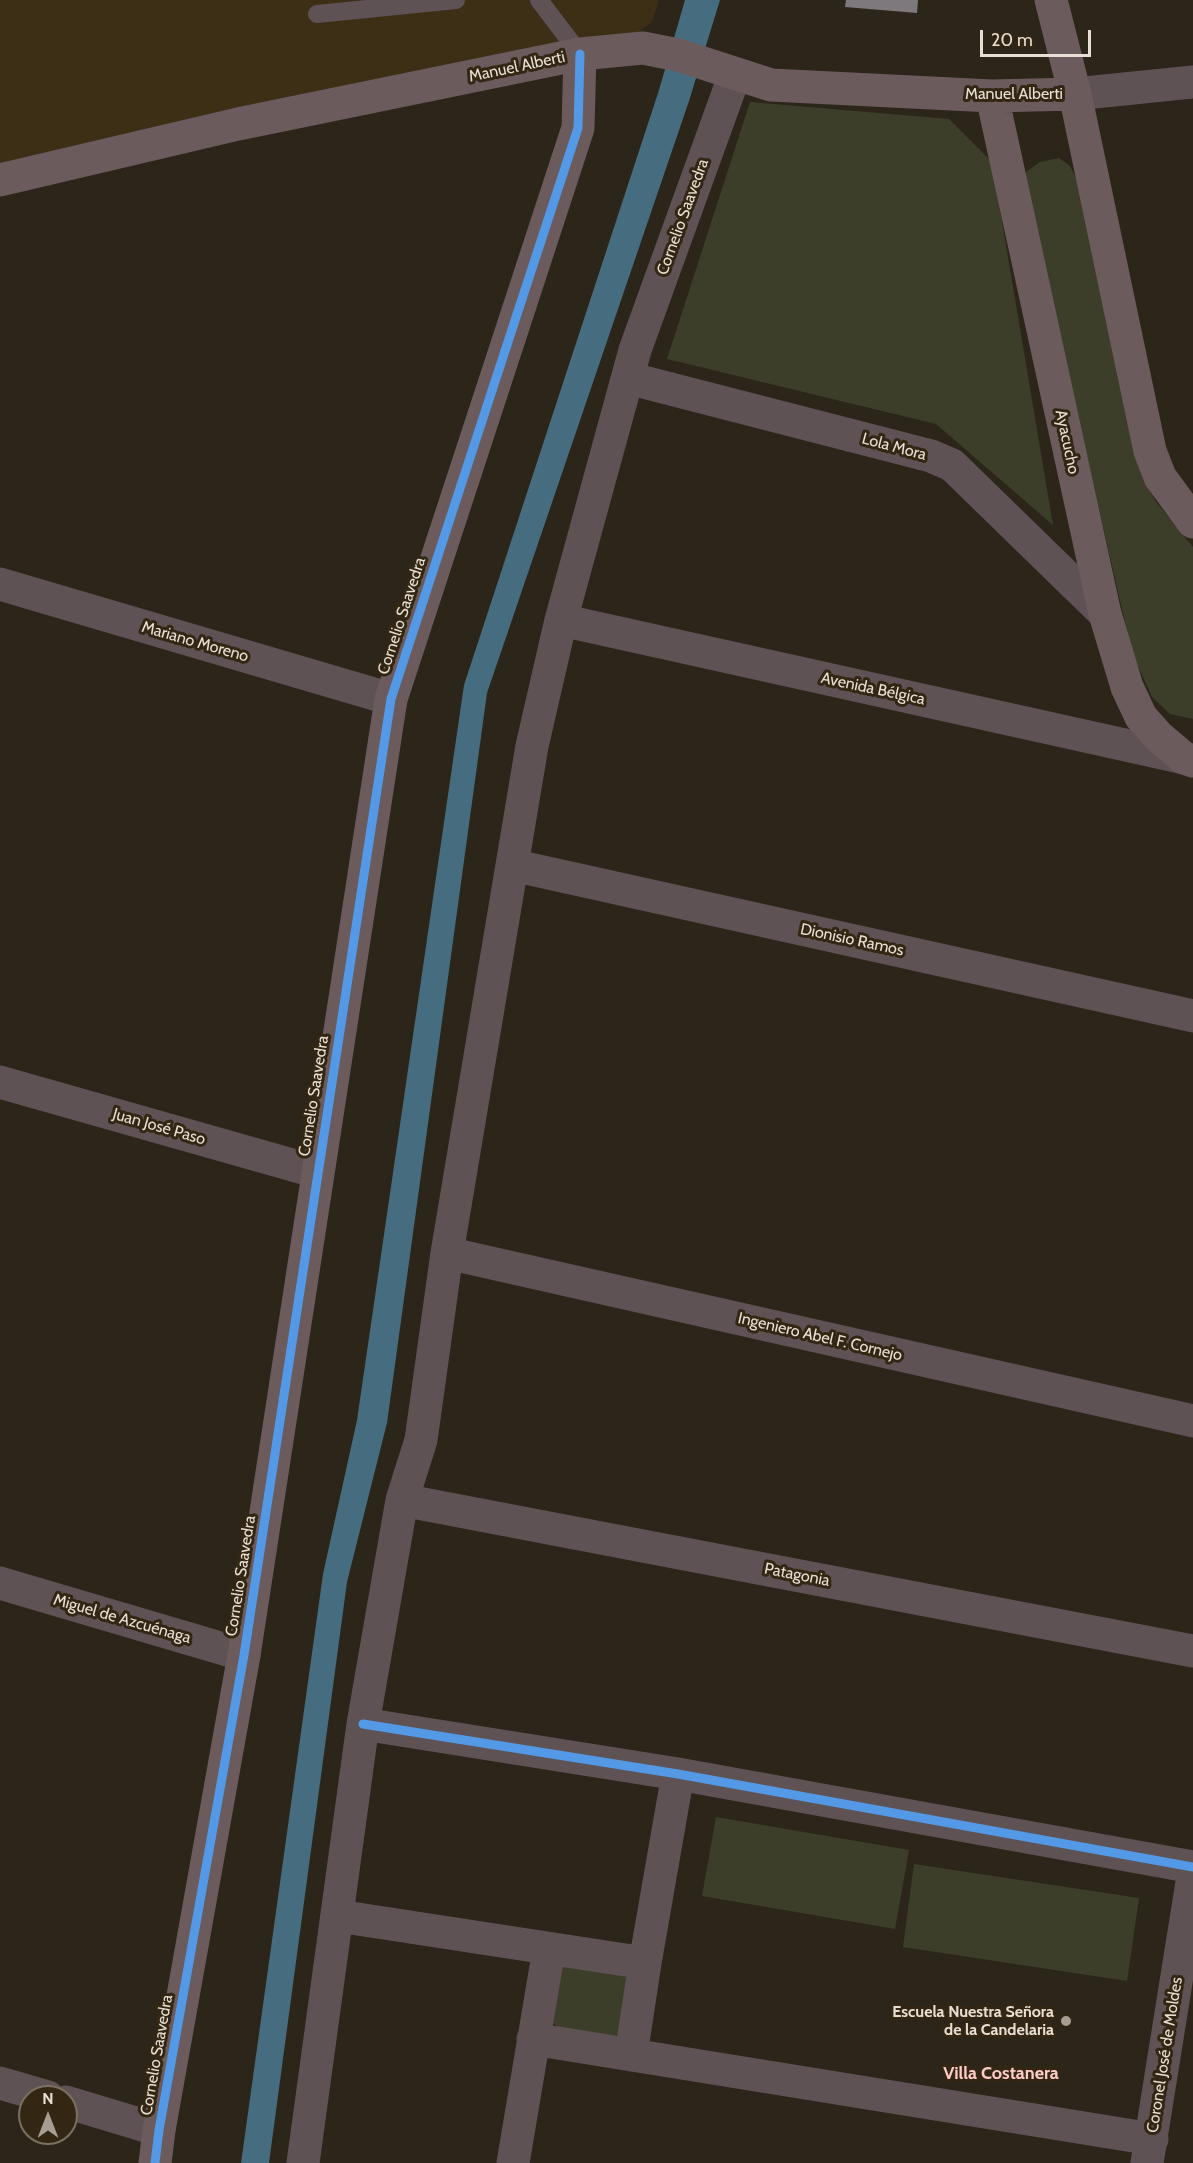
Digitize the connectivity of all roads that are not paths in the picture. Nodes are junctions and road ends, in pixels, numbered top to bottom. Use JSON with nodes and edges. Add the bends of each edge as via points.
{"nodes":[{"id":1,"x":456,"y":0,"type":"edge"},
{"id":2,"x":539,"y":0,"type":"edge"},
{"id":3,"x":1051,"y":0,"type":"edge"},
{"id":4,"x":317,"y":14,"type":"dead end"},
{"id":5,"x":580,"y":54,"type":"junction"},
{"id":6,"x":735,"y":74,"type":"junction"},
{"id":7,"x":1193,"y":82,"type":"edge"},
{"id":8,"x":1075,"y":94,"type":"junction"},
{"id":9,"x":992,"y":96,"type":"junction"},
{"id":10,"x":0,"y":180,"type":"edge"},
{"id":11,"x":627,"y":378,"type":"junction"},
{"id":12,"x":1193,"y":522,"type":"edge"},
{"id":13,"x":0,"y":584,"type":"edge"},
{"id":14,"x":1105,"y":614,"type":"junction"},
{"id":15,"x":561,"y":620,"type":"junction"},
{"id":16,"x":391,"y":699,"type":"junction"},
{"id":17,"x":1189,"y":759,"type":"edge"},
{"id":18,"x":512,"y":865,"type":"junction"},
{"id":19,"x":1193,"y":1016,"type":"edge"},
{"id":20,"x":0,"y":1082,"type":"edge"},
{"id":21,"x":317,"y":1172,"type":"junction"},
{"id":22,"x":447,"y":1253,"type":"junction"},
{"id":23,"x":1193,"y":1421,"type":"edge"},
{"id":24,"x":402,"y":1500,"type":"junction"},
{"id":25,"x":0,"y":1583,"type":"edge"},
{"id":26,"x":1193,"y":1651,"type":"edge"},
{"id":27,"x":244,"y":1655,"type":"junction"},
{"id":28,"x":363,"y":1724,"type":"junction"},
{"id":29,"x":678,"y":1774,"type":"junction"},
{"id":30,"x":1193,"y":1867,"type":"edge"},
{"id":31,"x":1193,"y":1876,"type":"edge"},
{"id":32,"x":338,"y":1916,"type":"junction"},
{"id":33,"x":549,"y":1949,"type":"junction"},
{"id":34,"x":645,"y":1963,"type":"junction"},
{"id":35,"x":1181,"y":2029,"type":"edge"},
{"id":36,"x":533,"y":2039,"type":"junction"},
{"id":37,"x":632,"y":2055,"type":"junction"},
{"id":38,"x":0,"y":2083,"type":"edge"},
{"id":39,"x":18,"y":2088,"type":"edge"},
{"id":40,"x":78,"y":2106,"type":"edge"},
{"id":41,"x":159,"y":2130,"type":"junction"},
{"id":42,"x":1149,"y":2151,"type":"edge"},
{"id":43,"x":155,"y":2163,"type":"edge"},
{"id":44,"x":303,"y":2163,"type":"edge"},
{"id":45,"x":513,"y":2163,"type":"edge"}],
"edges":[{"from":1,"to":4,"type":"lane"},
{"from":2,"to":5,"type":"lane"},
{"from":3,"to":8,"type":"main road"},
{"from":5,"to":6,"type":"main road","name":"Manuel Alberti","via":[[643,48]]},
{"from":5,"to":10,"type":"main road","name":"Manuel Alberti","via":[[238,124]]},
{"from":5,"to":16,"type":"main road","name":"Cornelio Saavedra","via":[[578,128]]},
{"from":6,"to":9,"type":"main road","name":"Manuel Alberti","via":[[771,85]]},
{"from":6,"to":11,"type":"street","name":"Cornelio Saavedra"},
{"from":7,"to":8,"type":"street"},
{"from":8,"to":9,"type":"main road","name":"Manuel Alberti"},
{"from":8,"to":12,"type":"main road","via":[[1150,451],[1160,477]]},
{"from":9,"to":14,"type":"main road","name":"Ayacucho"},
{"from":11,"to":14,"type":"street","name":"Lola Mora","via":[[931,456],[952,465]]},
{"from":11,"to":15,"type":"street","name":"Cornelio Saavedra"},
{"from":13,"to":16,"type":"street","name":"Mariano Moreno"},
{"from":14,"to":17,"type":"main road","name":"Ayacucho","via":[[1127,687],[1141,717],[1159,737]]},
{"from":15,"to":17,"type":"street","name":"Avenida Bélgica"},
{"from":15,"to":18,"type":"street","name":"Cornelio Saavedra","via":[[532,746]]},
{"from":16,"to":21,"type":"main road","name":"Cornelio Saavedra"},
{"from":18,"to":19,"type":"street","name":"Dionisio Ramos"},
{"from":18,"to":22,"type":"street","name":"Cornelio Saavedra"},
{"from":20,"to":21,"type":"street","name":"Juan José Paso"},
{"from":21,"to":27,"type":"main road","name":"Cornelio Saavedra"},
{"from":22,"to":23,"type":"street","name":"Ingeniero Abel F. Cornejo"},
{"from":22,"to":24,"type":"street","name":"Cornelio Saavedra","via":[[421,1440]]},
{"from":24,"to":26,"type":"street","name":"Patagonia"},
{"from":24,"to":28,"type":"street","name":"Cornelio Saavedra"},
{"from":25,"to":27,"type":"street","name":"Miguel de Azcuénaga"},
{"from":27,"to":41,"type":"main road","name":"Cornelio Saavedra"},
{"from":28,"to":29,"type":"street"},
{"from":28,"to":32,"type":"street","name":"Cornelio Saavedra"},
{"from":29,"to":30,"type":"street"},
{"from":29,"to":34,"type":"street"},
{"from":31,"to":35,"type":"street","name":"Coronel José de Moldes"},
{"from":32,"to":33,"type":"street"},
{"from":32,"to":44,"type":"street","name":"Cornelio Saavedra"},
{"from":33,"to":34,"type":"street"},
{"from":33,"to":36,"type":"street"},
{"from":34,"to":37,"type":"street"},
{"from":35,"to":42,"type":"street","name":"Coronel José de Moldes"},
{"from":36,"to":37,"type":"street"},
{"from":36,"to":45,"type":"street"},
{"from":37,"to":42,"type":"street"},
{"from":38,"to":39,"type":"street"},
{"from":40,"to":41,"type":"street"},
{"from":41,"to":43,"type":"main road","name":"Cornelio Saavedra"}]}
